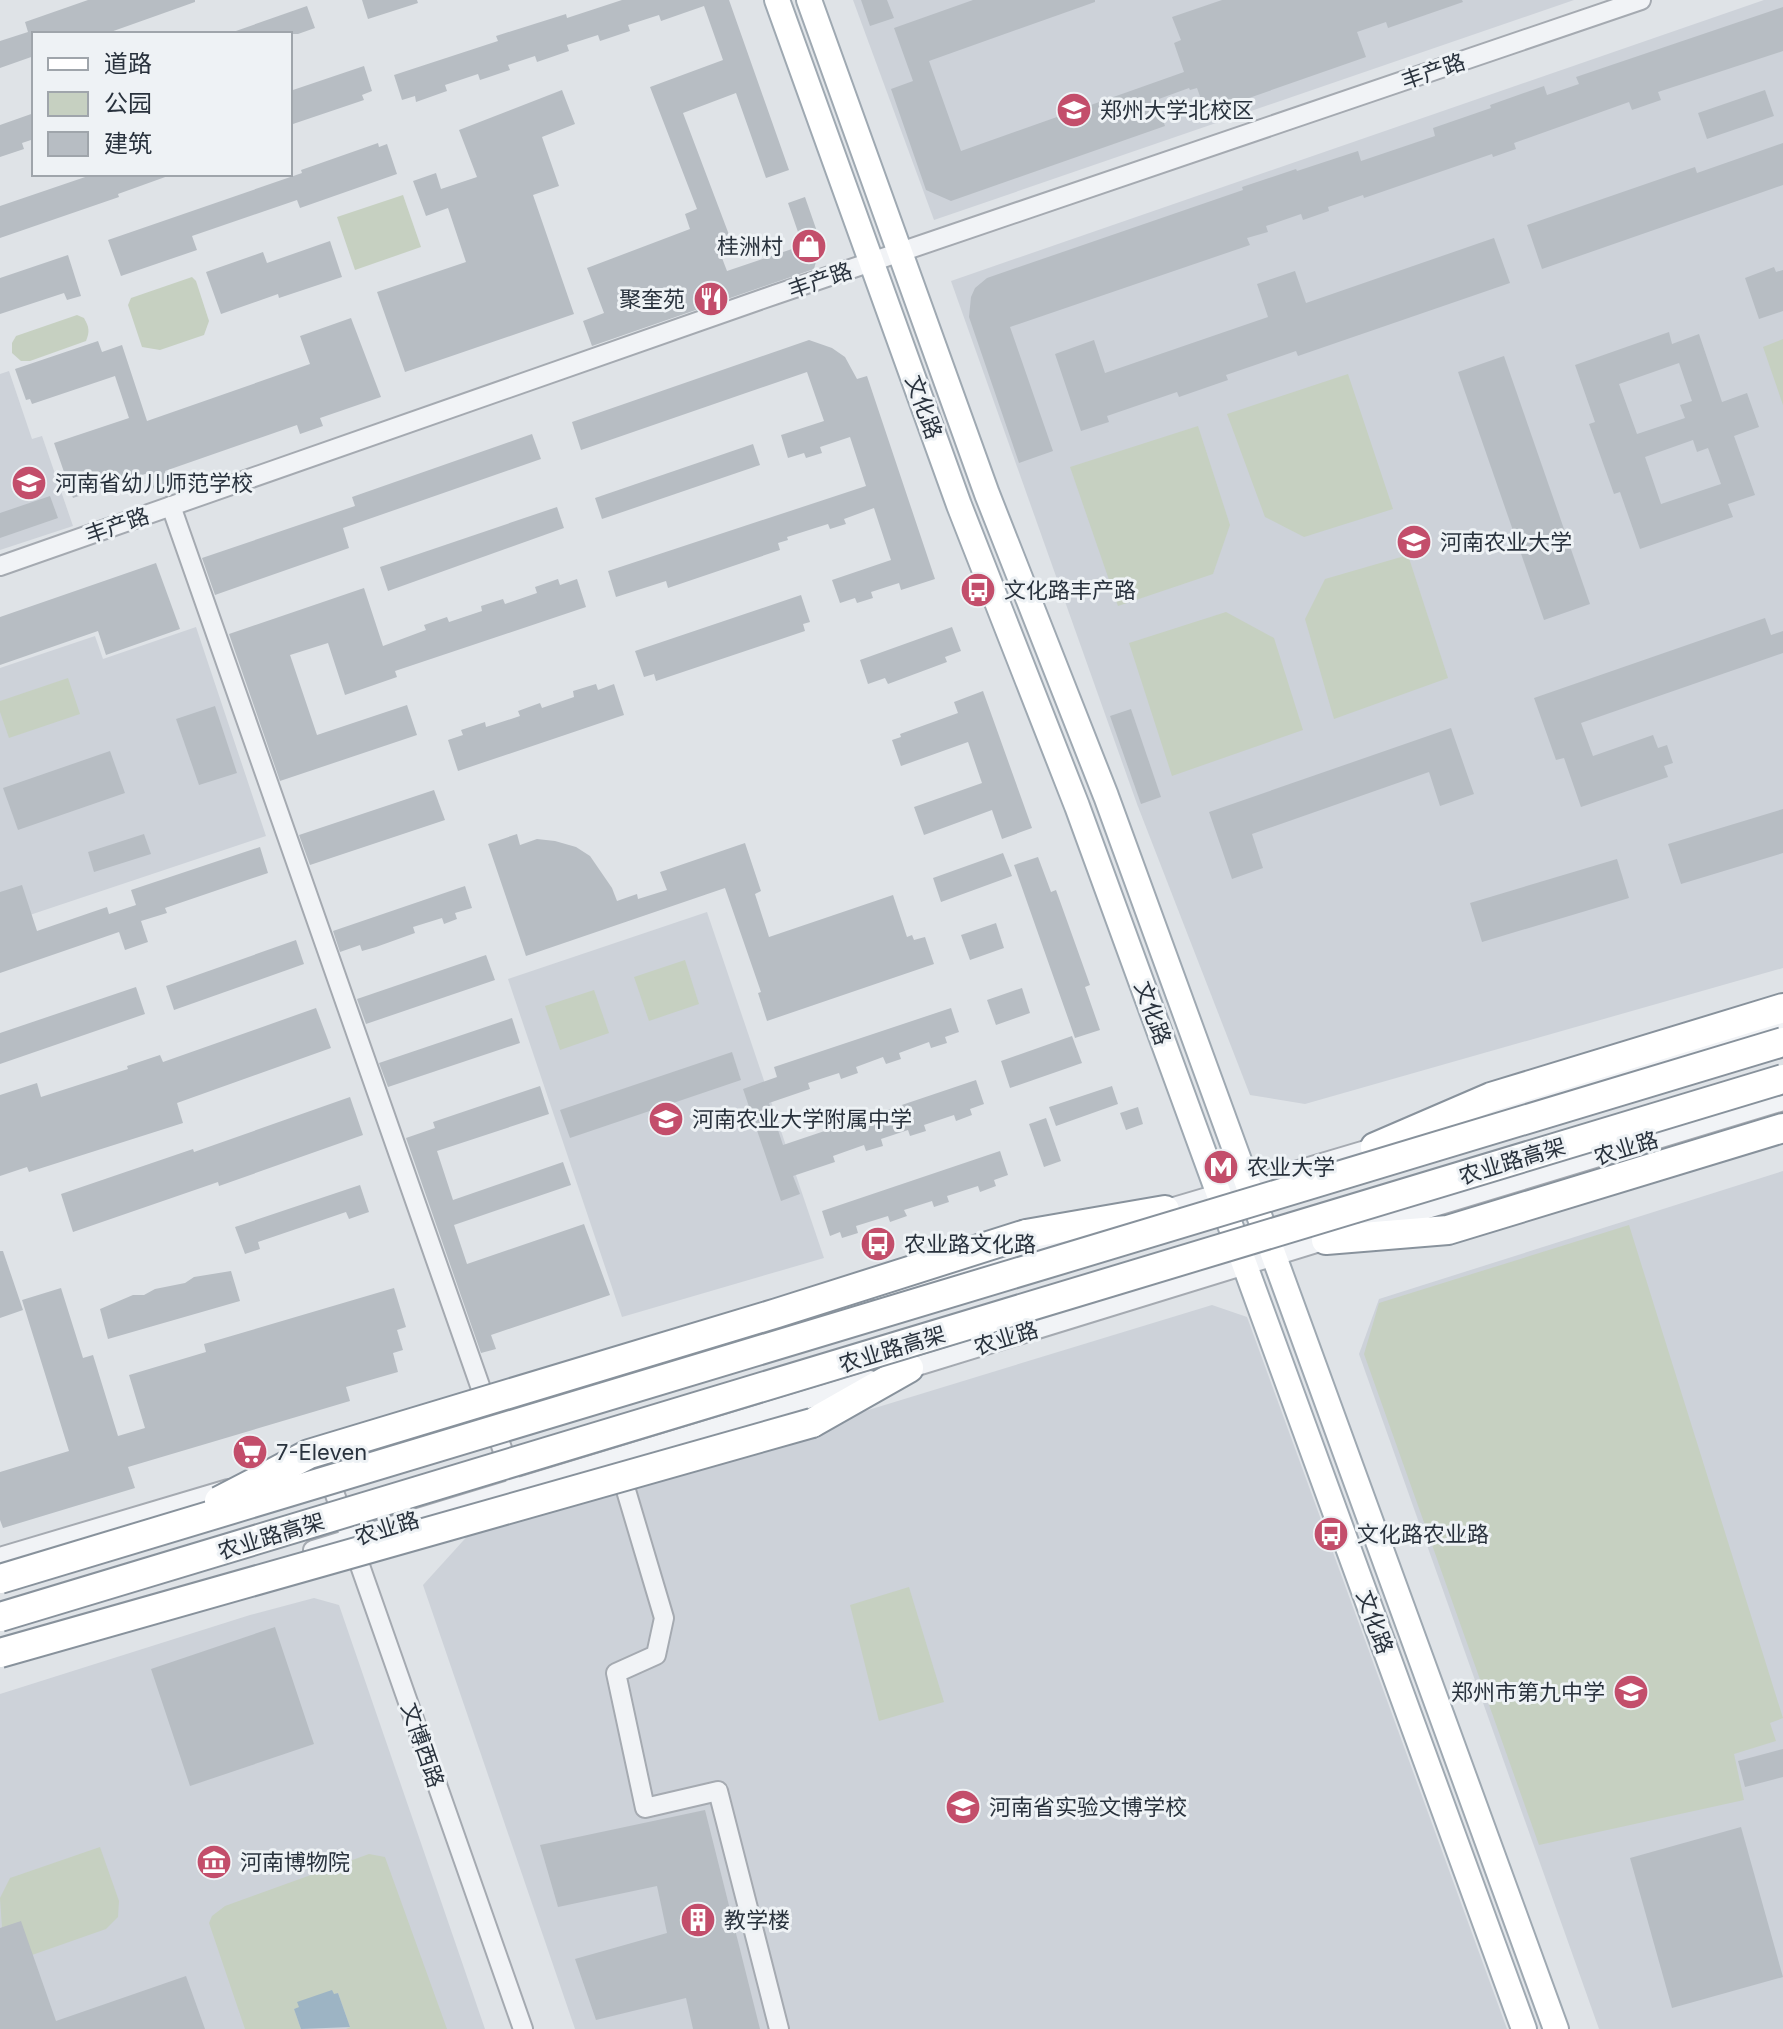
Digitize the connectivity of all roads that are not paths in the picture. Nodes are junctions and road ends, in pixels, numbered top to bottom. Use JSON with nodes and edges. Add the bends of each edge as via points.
{"nodes":[{"id":1,"x":777,"y":0,"type":"edge"},
{"id":2,"x":809,"y":0,"type":"edge"},
{"id":3,"x":1641,"y":0,"type":"edge"},
{"id":4,"x":900,"y":252,"type":"junction"},
{"id":5,"x":872,"y":262,"type":"junction"},
{"id":6,"x":171,"y":506,"type":"junction"},
{"id":7,"x":0,"y":566,"type":"edge"},
{"id":8,"x":1783,"y":1008,"type":"edge"},
{"id":9,"x":1783,"y":1025,"type":"edge"},
{"id":10,"x":1783,"y":1042,"type":"edge"},
{"id":11,"x":1783,"y":1079,"type":"edge"},
{"id":12,"x":1783,"y":1101,"type":"edge"},
{"id":13,"x":1783,"y":1128,"type":"edge"},
{"id":14,"x":1375,"y":1147,"type":"junction"},
{"id":15,"x":1248,"y":1185,"type":"junction"},
{"id":16,"x":1219,"y":1193,"type":"junction"},
{"id":17,"x":1165,"y":1210,"type":"junction"},
{"id":18,"x":1326,"y":1240,"type":"junction"},
{"id":19,"x":1274,"y":1256,"type":"junction"},
{"id":20,"x":1245,"y":1265,"type":"junction"},
{"id":21,"x":909,"y":1368,"type":"junction"},
{"id":22,"x":489,"y":1411,"type":"junction"},
{"id":23,"x":323,"y":1461,"type":"junction"},
{"id":24,"x":622,"y":1477,"type":"junction"},
{"id":25,"x":516,"y":1488,"type":"junction"},
{"id":26,"x":163,"y":1531,"type":"junction"},
{"id":27,"x":351,"y":1539,"type":"junction"},
{"id":28,"x":0,"y":1557,"type":"edge"},
{"id":29,"x":0,"y":1579,"type":"edge"},
{"id":30,"x":0,"y":1617,"type":"edge"},
{"id":31,"x":0,"y":1645,"type":"edge"},
{"id":32,"x":0,"y":1653,"type":"edge"},
{"id":33,"x":523,"y":2029,"type":"edge"},
{"id":34,"x":779,"y":2029,"type":"edge"},
{"id":35,"x":1524,"y":2029,"type":"edge"},
{"id":36,"x":1556,"y":2029,"type":"edge"}],
"edges":[{"from":1,"to":5,"type":"main road","name":"文化路"},
{"from":2,"to":4,"type":"main road","name":"文化路"},
{"from":3,"to":4,"type":"street","name":"丰产路"},
{"from":4,"to":5,"type":"street","name":"丰产路"},
{"from":4,"to":15,"type":"main road","name":"文化路"},
{"from":5,"to":6,"type":"street","name":"丰产路"},
{"from":5,"to":16,"type":"main road","name":"文化路"},
{"from":6,"to":7,"type":"street","name":"丰产路"},
{"from":6,"to":22,"type":"street"},
{"from":8,"to":14,"type":"highway","via":[[1491,1097]]},
{"from":9,"to":14,"type":"street"},
{"from":10,"to":26,"type":"highway","name":"农业路高架","bridge":true},
{"from":11,"to":30,"type":"highway","name":"农业路高架","bridge":true},
{"from":12,"to":18,"type":"street","name":"农业路"},
{"from":13,"to":18,"type":"highway","via":[[1448,1230]]},
{"from":14,"to":15,"type":"street"},
{"from":15,"to":16,"type":"street"},
{"from":15,"to":19,"type":"main road","name":"文化路"},
{"from":16,"to":17,"type":"street"},
{"from":16,"to":20,"type":"main road","name":"文化路"},
{"from":17,"to":22,"type":"street"},
{"from":17,"to":26,"type":"highway","bridge":true,"via":[[1026,1234],[309,1454]]},
{"from":18,"to":19,"type":"street","name":"农业路"},
{"from":19,"to":20,"type":"street","name":"农业路"},
{"from":19,"to":36,"type":"main road","name":"文化路"},
{"from":20,"to":21,"type":"street","name":"农业路"},
{"from":20,"to":35,"type":"main road","name":"文化路"},
{"from":21,"to":24,"type":"highway","bridge":true,"via":[[812,1423]]},
{"from":21,"to":25,"type":"street","name":"农业路"},
{"from":22,"to":23,"type":"street"},
{"from":22,"to":25,"type":"street"},
{"from":23,"to":27,"type":"street","name":"文博西路"},
{"from":23,"to":28,"type":"street"},
{"from":24,"to":32,"type":"highway","bridge":true},
{"from":24,"to":34,"type":"street","via":[[664,1618],[656,1655],[616,1673],[645,1808],[718,1791]]},
{"from":25,"to":27,"type":"street","name":"农业路"},
{"from":26,"to":29,"type":"highway","name":"农业路高架","bridge":true},
{"from":27,"to":31,"type":"street","name":"农业路"},
{"from":27,"to":33,"type":"street","name":"文博西路"}]}
